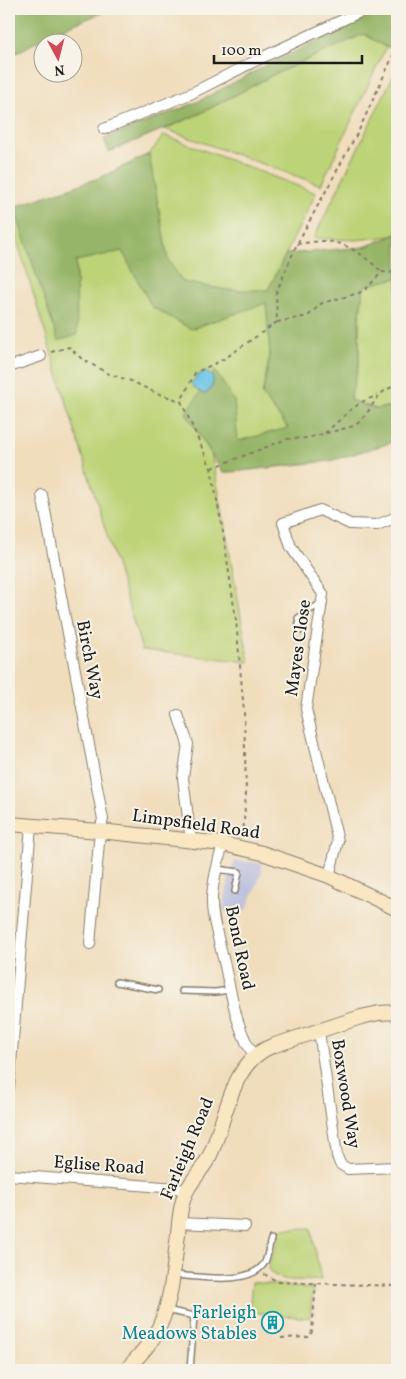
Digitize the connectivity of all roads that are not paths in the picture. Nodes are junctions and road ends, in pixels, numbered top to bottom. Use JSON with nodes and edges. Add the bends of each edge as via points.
{"nodes":[{"id":1,"x":366,"y":9,"type":"edge"},
{"id":2,"x":104,"y":129,"type":"dead end"},
{"id":3,"x":41,"y":356,"type":"road end"},
{"id":4,"x":9,"y":367,"type":"edge"},
{"id":5,"x":42,"y":495,"type":"dead end"},
{"id":6,"x":397,"y":517,"type":"edge"},
{"id":7,"x":322,"y":603,"type":"junction"},
{"id":8,"x":300,"y":630,"type":"dead end"},
{"id":9,"x":178,"y":716,"type":"dead end"},
{"id":10,"x":9,"y":824,"type":"edge"},
{"id":11,"x":31,"y":826,"type":"junction"},
{"id":12,"x":100,"y":831,"type":"junction"},
{"id":13,"x":191,"y":841,"type":"junction"},
{"id":14,"x":223,"y":844,"type":"junction"},
{"id":15,"x":216,"y":869,"type":"junction"},
{"id":16,"x":329,"y":876,"type":"junction"},
{"id":17,"x":235,"y":891,"type":"dead end"},
{"id":18,"x":397,"y":909,"type":"edge"},
{"id":19,"x":90,"y":944,"type":"dead end"},
{"id":20,"x":117,"y":982,"type":"dead end"},
{"id":21,"x":158,"y":990,"type":"dead end"},
{"id":22,"x":230,"y":990,"type":"junction"},
{"id":23,"x":182,"y":991,"type":"dead end"},
{"id":24,"x":397,"y":1012,"type":"edge"},
{"id":25,"x":12,"y":1022,"type":"edge"},
{"id":26,"x":319,"y":1031,"type":"junction"},
{"id":27,"x":255,"y":1056,"type":"junction"},
{"id":28,"x":9,"y":1087,"type":"edge"},
{"id":29,"x":397,"y":1168,"type":"edge"},
{"id":30,"x":9,"y":1175,"type":"edge"},
{"id":31,"x":187,"y":1191,"type":"junction"},
{"id":32,"x":179,"y":1223,"type":"junction"},
{"id":33,"x":245,"y":1226,"type":"dead end"},
{"id":34,"x":271,"y":1239,"type":"dead end"},
{"id":35,"x":173,"y":1275,"type":"junction"},
{"id":36,"x":166,"y":1310,"type":"junction"},
{"id":37,"x":126,"y":1370,"type":"edge"},
{"id":38,"x":190,"y":1370,"type":"edge"}],
"edges":[{"from":1,"to":2,"type":"street","via":[[192,93]]},
{"from":3,"to":4,"type":"street"},
{"from":5,"to":12,"type":"street","name":"Birch Way","via":[[103,819]]},
{"from":6,"to":7,"type":"street","name":"Mayes Close","via":[[377,525],[350,524],[320,510],[283,523],[291,547],[323,594]]},
{"from":7,"to":8,"type":"lane","via":[[298,618]]},
{"from":7,"to":16,"type":"street","name":"Mayes Close","via":[[306,709],[338,841]]},
{"from":9,"to":13,"type":"street","via":[[188,744],[183,778]]},
{"from":10,"to":11,"type":"street","name":"Limpsfield Road"},
{"from":11,"to":12,"type":"street","name":"Limpsfield Road"},
{"from":11,"to":25,"type":"street"},
{"from":12,"to":13,"type":"street","name":"Limpsfield Road"},
{"from":12,"to":19,"type":"street","name":"Birch Way"},
{"from":13,"to":14,"type":"street","name":"Limpsfield Road"},
{"from":14,"to":15,"type":"street","name":"Bond Road"},
{"from":14,"to":16,"type":"street","name":"Limpsfield Road","via":[[262,853]]},
{"from":15,"to":17,"type":"lane","via":[[239,872]]},
{"from":15,"to":22,"type":"street","name":"Bond Road","via":[[213,918]]},
{"from":16,"to":18,"type":"street","name":"Limpsfield Road"},
{"from":20,"to":21,"type":"lane"},
{"from":22,"to":23,"type":"lane"},
{"from":22,"to":27,"type":"street","name":"Bond Road","via":[[244,1039]]},
{"from":24,"to":26,"type":"street","name":"Farleigh Road","via":[[370,1015]]},
{"from":25,"to":28,"type":"street"},
{"from":26,"to":27,"type":"street","name":"Farleigh Road","via":[[266,1048]]},
{"from":26,"to":29,"type":"street","name":"Boxwood Way","via":[[340,1164],[348,1168]]},
{"from":27,"to":31,"type":"street","name":"Farleigh Road","via":[[240,1075],[209,1158]]},
{"from":30,"to":31,"type":"street","name":"Eglise Road"},
{"from":31,"to":32,"type":"street","name":"Farleigh Road"},
{"from":32,"to":33,"type":"street"},
{"from":32,"to":35,"type":"street","name":"Farleigh Road"},
{"from":34,"to":35,"type":"lane","via":[[266,1261],[253,1272],[232,1278]]},
{"from":35,"to":36,"type":"street","name":"Farleigh Road"},
{"from":36,"to":37,"type":"street","name":"Farleigh Road","via":[[151,1340]]},
{"from":36,"to":38,"type":"lane","via":[[194,1316]]}]}
